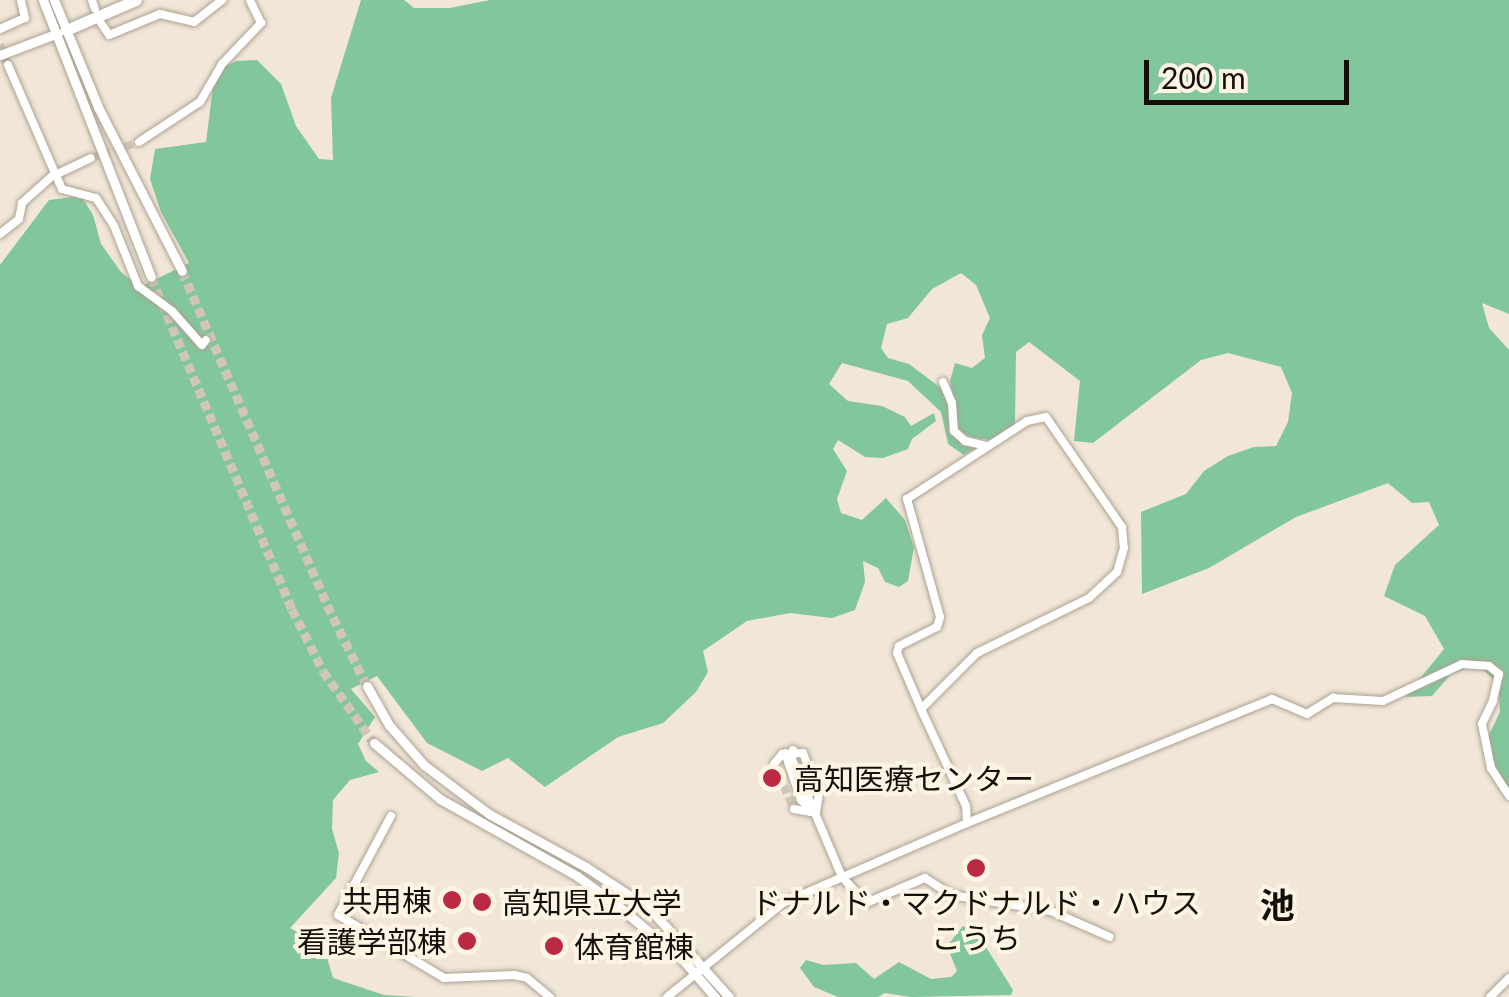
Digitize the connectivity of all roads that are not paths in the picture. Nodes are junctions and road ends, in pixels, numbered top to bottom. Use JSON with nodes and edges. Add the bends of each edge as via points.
{"nodes":[{"id":1,"x":21,"y":0,"type":"edge"},
{"id":2,"x":43,"y":0,"type":"edge"},
{"id":3,"x":54,"y":0,"type":"edge"},
{"id":4,"x":124,"y":0,"type":"edge"},
{"id":5,"x":136,"y":0,"type":"edge"},
{"id":6,"x":222,"y":0,"type":"edge"},
{"id":7,"x":250,"y":0,"type":"edge"},
{"id":8,"x":101,"y":23,"type":"dead end"},
{"id":9,"x":0,"y":29,"type":"edge"},
{"id":10,"x":61,"y":32,"type":"junction"},
{"id":11,"x":0,"y":55,"type":"edge"},
{"id":12,"x":8,"y":65,"type":"dead end"},
{"id":13,"x":12,"y":76,"type":"junction"},
{"id":14,"x":0,"y":80,"type":"edge"},
{"id":15,"x":139,"y":142,"type":"tunnel mouth"},
{"id":16,"x":90,"y":158,"type":"tunnel mouth"},
{"id":17,"x":55,"y":175,"type":"junction"},
{"id":18,"x":0,"y":234,"type":"edge"},
{"id":19,"x":182,"y":271,"type":"tunnel mouth"},
{"id":20,"x":151,"y":277,"type":"tunnel mouth"},
{"id":21,"x":206,"y":340,"type":"dead end"},
{"id":22,"x":944,"y":382,"type":"dead end"},
{"id":23,"x":986,"y":446,"type":"junction"},
{"id":24,"x":367,"y":686,"type":"tunnel mouth"},
{"id":25,"x":921,"y":710,"type":"junction"},
{"id":26,"x":374,"y":743,"type":"tunnel mouth"},
{"id":27,"x":789,"y":752,"type":"junction"},
{"id":28,"x":774,"y":764,"type":"dead end"},
{"id":29,"x":1509,"y":796,"type":"edge"},
{"id":30,"x":794,"y":809,"type":"dead end"},
{"id":31,"x":816,"y":812,"type":"junction"},
{"id":32,"x":391,"y":816,"type":"dead end"},
{"id":33,"x":966,"y":824,"type":"junction"},
{"id":34,"x":842,"y":877,"type":"junction"},
{"id":35,"x":1110,"y":937,"type":"dead end"},
{"id":36,"x":703,"y":966,"type":"junction"},
{"id":37,"x":694,"y":974,"type":"junction"},
{"id":38,"x":1509,"y":978,"type":"edge"},
{"id":39,"x":550,"y":997,"type":"edge"},
{"id":40,"x":667,"y":997,"type":"edge"},
{"id":41,"x":714,"y":997,"type":"edge"},
{"id":42,"x":728,"y":997,"type":"edge"},
{"id":43,"x":1490,"y":997,"type":"edge"}],
"edges":[{"from":1,"to":9,"type":"street","via":[[25,18]]},
{"from":2,"to":10,"type":"main road"},
{"from":3,"to":10,"type":"main road"},
{"from":4,"to":10,"type":"highway"},
{"from":5,"to":10,"type":"highway"},
{"from":6,"to":8,"type":"street","via":[[194,22],[160,14],[108,35]]},
{"from":7,"to":15,"type":"street","via":[[261,23],[222,64],[200,102]]},
{"from":10,"to":11,"type":"main road"},
{"from":10,"to":19,"type":"main road"},
{"from":10,"to":20,"type":"main road"},
{"from":12,"to":13,"type":"street"},
{"from":13,"to":14,"type":"street"},
{"from":13,"to":17,"type":"street"},
{"from":16,"to":17,"type":"street"},
{"from":17,"to":18,"type":"street","via":[[22,203],[19,219]]},
{"from":17,"to":21,"type":"street","via":[[67,192],[96,198],[138,286],[202,345]]},
{"from":22,"to":23,"type":"street","via":[[954,430]]},
{"from":23,"to":25,"type":"street","via":[[907,498],[940,617],[937,628],[897,650]]},
{"from":23,"to":25,"type":"street","via":[[1036,416],[1046,417],[1113,510],[1124,548],[1117,572],[1099,592],[977,653]]},
{"from":24,"to":36,"type":"main road","via":[[411,752],[451,788],[628,893]]},
{"from":25,"to":33,"type":"street","via":[[966,806]]},
{"from":26,"to":37,"type":"main road","via":[[440,799],[577,876]]},
{"from":27,"to":28,"type":"street"},
{"from":27,"to":31,"type":"street","via":[[801,800]]},
{"from":27,"to":31,"type":"street","via":[[807,758],[817,787]]},
{"from":29,"to":33,"type":"street","via":[[1491,768],[1482,724],[1498,674],[1489,666],[1462,664],[1383,701],[1334,698],[1307,714],[1272,698]]},
{"from":30,"to":31,"type":"street"},
{"from":31,"to":34,"type":"street"},
{"from":32,"to":39,"type":"street","via":[[338,915],[444,978],[528,978]]},
{"from":33,"to":34,"type":"street"},
{"from":34,"to":35,"type":"street","via":[[866,903],[925,878],[951,895],[1051,912]]},
{"from":34,"to":36,"type":"street","via":[[768,912]]},
{"from":36,"to":37,"type":"street"},
{"from":36,"to":42,"type":"main road"},
{"from":37,"to":40,"type":"street"},
{"from":37,"to":41,"type":"main road"},
{"from":38,"to":43,"type":"street"}]}
